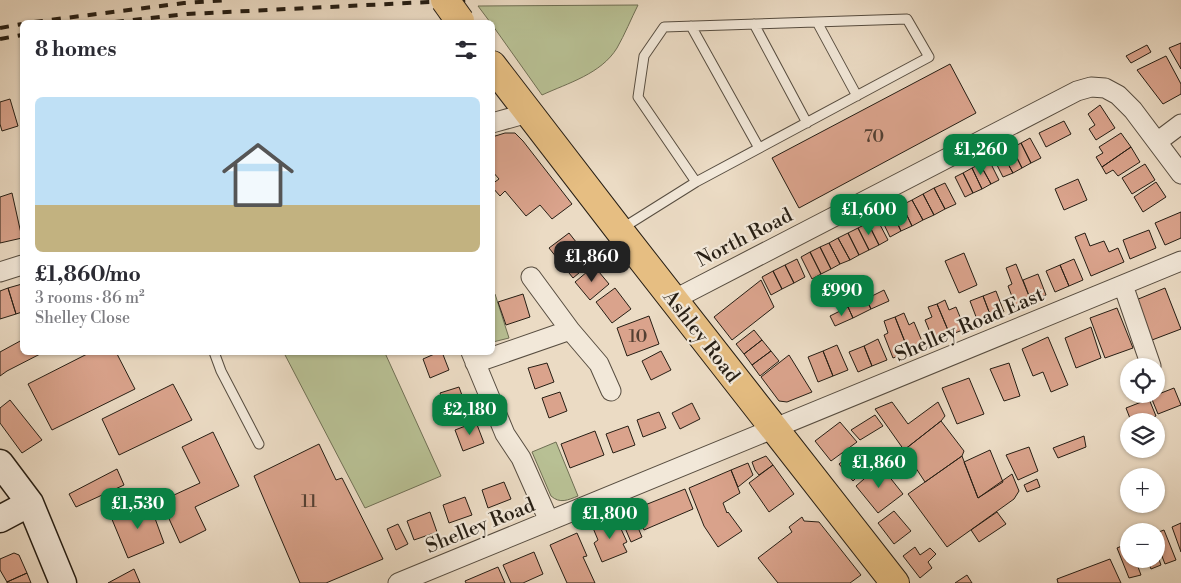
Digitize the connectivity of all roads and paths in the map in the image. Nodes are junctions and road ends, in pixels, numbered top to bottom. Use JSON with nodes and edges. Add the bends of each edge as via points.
{"nodes":[{"id":1,"x":818,"y":22,"type":"junction"},
{"id":2,"x":754,"y":24,"type":"junction"},
{"id":3,"x":690,"y":26,"type":"junction"},
{"id":4,"x":495,"y":68,"type":"edge"},
{"id":5,"x":857,"y":96,"type":"junction"},
{"id":6,"x":528,"y":113,"type":"junction"},
{"id":7,"x":495,"y":122,"type":"edge"},
{"id":8,"x":807,"y":123,"type":"junction"},
{"id":9,"x":1181,"y":124,"type":"edge"},
{"id":10,"x":1157,"y":142,"type":"junction"},
{"id":11,"x":759,"y":148,"type":"junction"},
{"id":12,"x":1181,"y":174,"type":"edge"},
{"id":13,"x":696,"y":182,"type":"junction"},
{"id":14,"x":619,"y":230,"type":"junction"},
{"id":15,"x":1181,"y":261,"type":"edge"},
{"id":16,"x":20,"y":266,"type":"edge"},
{"id":17,"x":0,"y":272,"type":"edge"},
{"id":18,"x":531,"y":277,"type":"dead end"},
{"id":19,"x":1123,"y":285,"type":"junction"},
{"id":20,"x":673,"y":300,"type":"junction"},
{"id":21,"x":570,"y":330,"type":"junction"},
{"id":22,"x":495,"y":352,"type":"edge"},
{"id":23,"x":215,"y":355,"type":"edge"},
{"id":24,"x":473,"y":358,"type":"edge"},
{"id":25,"x":1148,"y":358,"type":"edge"},
{"id":26,"x":611,"y":391,"type":"dead end"},
{"id":27,"x":774,"y":430,"type":"junction"},
{"id":28,"x":259,"y":444,"type":"dead end"},
{"id":29,"x":0,"y":463,"type":"edge"},
{"id":30,"x":30,"y":503,"type":"junction"},
{"id":31,"x":0,"y":519,"type":"edge"},
{"id":32,"x":548,"y":521,"type":"junction"},
{"id":33,"x":63,"y":583,"type":"edge"},
{"id":34,"x":398,"y":583,"type":"edge"},
{"id":35,"x":895,"y":583,"type":"edge"}],
"edges":[{"from":1,"to":2,"type":"lane"},
{"from":1,"to":5,"type":"lane"},
{"from":1,"to":5,"type":"lane","via":[[907,19],[929,56]]},
{"from":2,"to":3,"type":"lane"},
{"from":2,"to":8,"type":"lane"},
{"from":3,"to":11,"type":"lane"},
{"from":3,"to":13,"type":"lane","via":[[664,27],[644,56],[638,97]]},
{"from":4,"to":6,"type":"main road","name":"Ashley Road"},
{"from":5,"to":8,"type":"lane"},
{"from":6,"to":7,"type":"street"},
{"from":6,"to":14,"type":"main road","name":"Ashley Road"},
{"from":8,"to":11,"type":"lane"},
{"from":9,"to":10,"type":"street"},
{"from":10,"to":12,"type":"street"},
{"from":10,"to":20,"type":"street","name":"North Road","via":[[1118,94],[1105,88],[1077,91]]},
{"from":11,"to":13,"type":"lane"},
{"from":13,"to":14,"type":"lane"},
{"from":14,"to":20,"type":"main road","name":"Ashley Road"},
{"from":15,"to":19,"type":"street","name":"Shelley Road East"},
{"from":16,"to":17,"type":"street"},
{"from":18,"to":21,"type":"street"},
{"from":19,"to":25,"type":"street"},
{"from":19,"to":27,"type":"street","name":"Shelley Road East"},
{"from":20,"to":27,"type":"main road","name":"Ashley Road"},
{"from":21,"to":22,"type":"street"},
{"from":21,"to":26,"type":"street","via":[[599,364]]},
{"from":23,"to":28,"type":"lane"},
{"from":24,"to":32,"type":"street","via":[[505,434],[521,458]]},
{"from":27,"to":32,"type":"street","name":"Shelley Road"},
{"from":27,"to":35,"type":"main road","name":"Ashley Road"},
{"from":29,"to":30,"type":"street"},
{"from":30,"to":31,"type":"street"},
{"from":30,"to":33,"type":"street"},
{"from":32,"to":34,"type":"street","name":"Shelley Road"}]}
